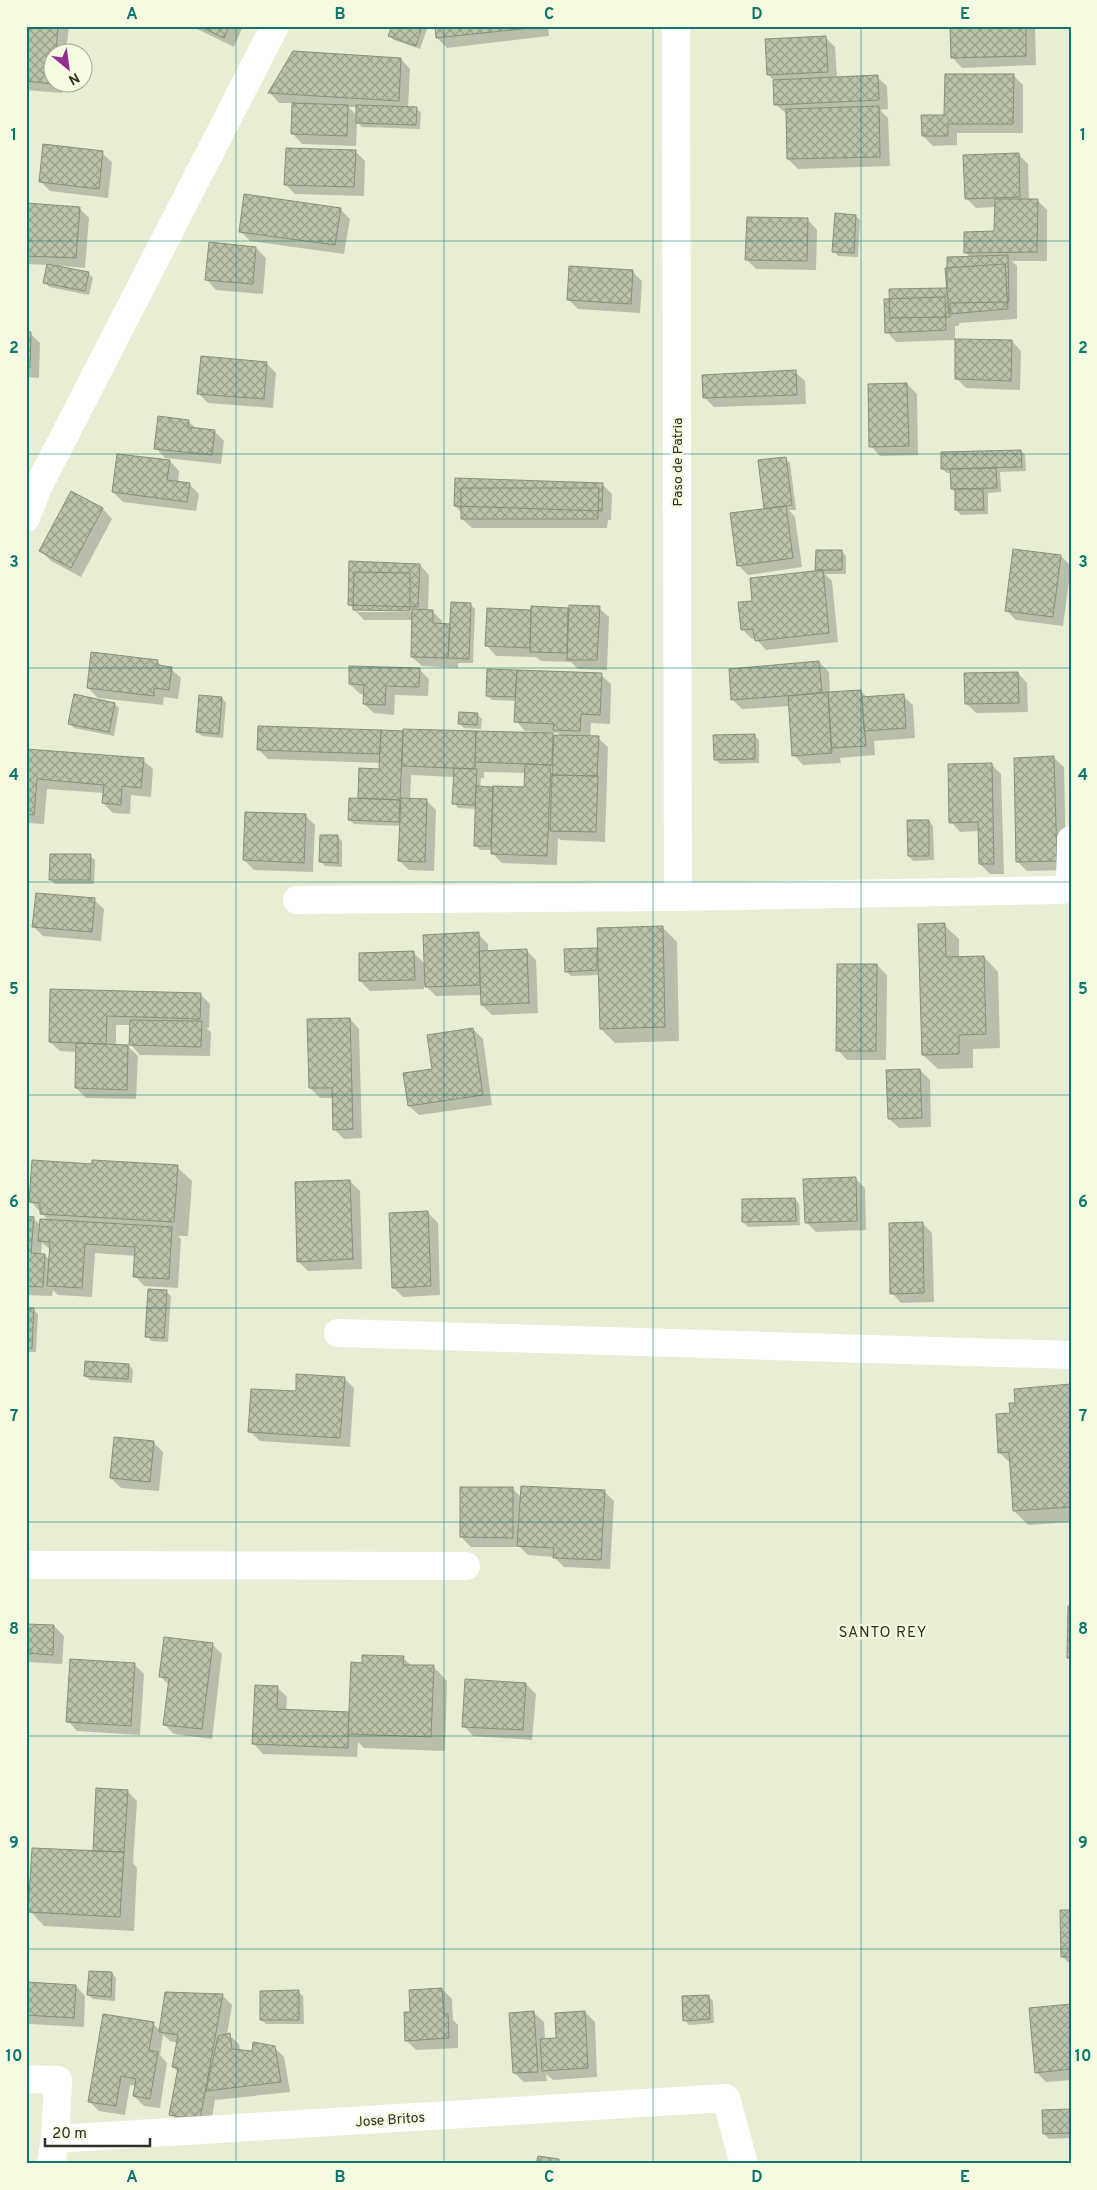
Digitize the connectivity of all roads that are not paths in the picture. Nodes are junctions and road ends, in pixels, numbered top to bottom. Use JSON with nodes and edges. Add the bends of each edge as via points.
{"nodes":[{"id":1,"x":274,"y":26,"type":"edge"},
{"id":2,"x":676,"y":26,"type":"edge"},
{"id":3,"x":26,"y":518,"type":"edge"},
{"id":4,"x":1071,"y":840,"type":"edge"},
{"id":5,"x":1070,"y":883,"type":"edge"},
{"id":6,"x":678,"y":897,"type":"junction"},
{"id":7,"x":297,"y":900,"type":"dead end"},
{"id":8,"x":338,"y":1333,"type":"dead end"},
{"id":9,"x":1071,"y":1354,"type":"edge"},
{"id":10,"x":26,"y":1565,"type":"edge"},
{"id":11,"x":466,"y":1566,"type":"dead end"},
{"id":12,"x":26,"y":2079,"type":"edge"},
{"id":13,"x":53,"y":2152,"type":"edge"},
{"id":14,"x":744,"y":2164,"type":"edge"}],
"edges":[{"from":1,"to":3,"type":"street","via":[[38,487]]},
{"from":2,"to":6,"type":"street","name":"Paso de Patria"},
{"from":4,"to":5,"type":"street"},
{"from":5,"to":6,"type":"street","via":[[1061,890]]},
{"from":6,"to":7,"type":"street"},
{"from":8,"to":9,"type":"street"},
{"from":10,"to":11,"type":"street"},
{"from":12,"to":13,"type":"street","via":[[58,2080]]},
{"from":13,"to":14,"type":"street","name":"Jose Britos","via":[[726,2098]]}]}
